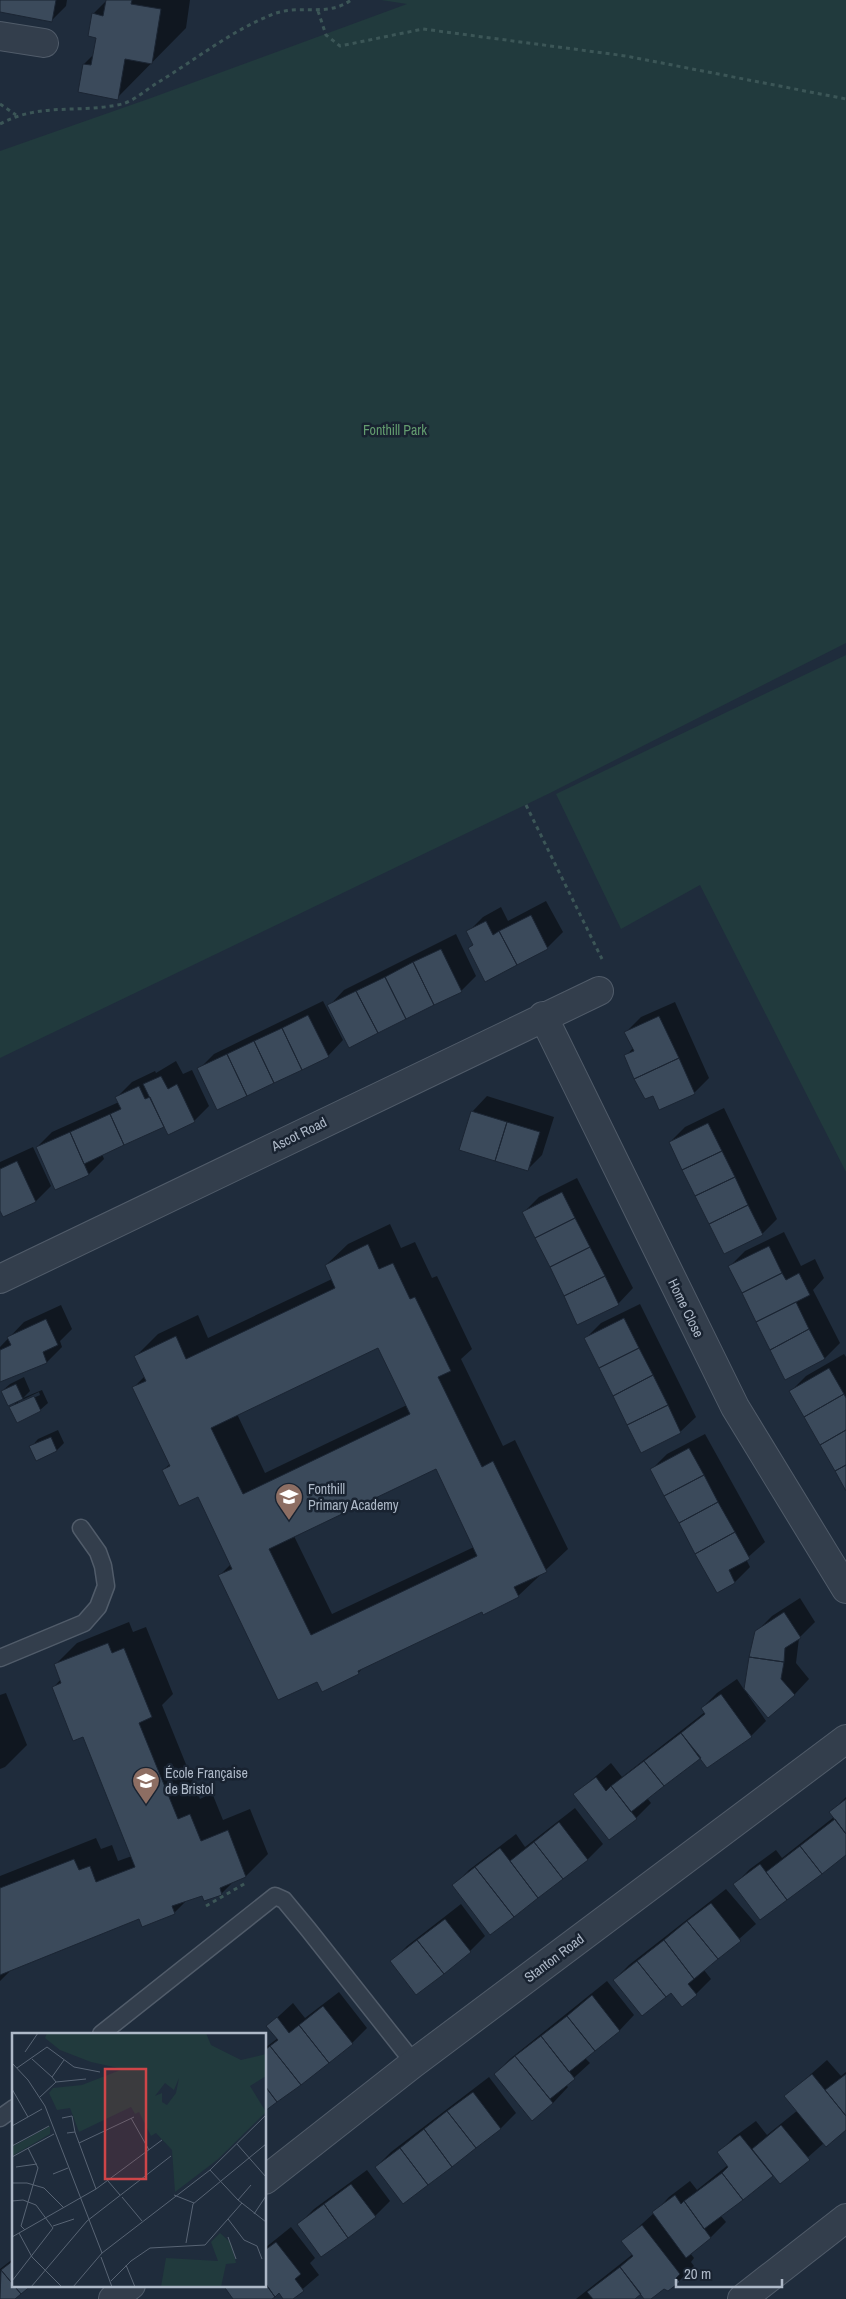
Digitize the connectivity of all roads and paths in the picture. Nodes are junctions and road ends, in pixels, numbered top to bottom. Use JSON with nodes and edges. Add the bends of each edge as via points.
{"nodes":[{"id":1,"x":351,"y":0,"type":"edge"},
{"id":2,"x":318,"y":11,"type":"junction"},
{"id":3,"x":0,"y":36,"type":"edge"},
{"id":4,"x":44,"y":44,"type":"dead end"},
{"id":5,"x":846,"y":99,"type":"edge"},
{"id":6,"x":0,"y":104,"type":"edge"},
{"id":7,"x":16,"y":115,"type":"junction"},
{"id":8,"x":0,"y":124,"type":"edge"},
{"id":9,"x":526,"y":805,"type":"dead end"},
{"id":10,"x":599,"y":990,"type":"joint"},
{"id":11,"x":543,"y":1016,"type":"junction"},
{"id":12,"x":0,"y":1279,"type":"edge"},
{"id":13,"x":81,"y":1528,"type":"dead end"},
{"id":14,"x":846,"y":1589,"type":"edge"},
{"id":15,"x":0,"y":1658,"type":"edge"},
{"id":16,"x":846,"y":1739,"type":"edge"},
{"id":17,"x":102,"y":2033,"type":"edge"},
{"id":18,"x":414,"y":2063,"type":"junction"},
{"id":19,"x":12,"y":2109,"type":"edge"},
{"id":20,"x":0,"y":2118,"type":"edge"},
{"id":21,"x":266,"y":2179,"type":"edge"},
{"id":22,"x":846,"y":2218,"type":"edge"},
{"id":23,"x":130,"y":2286,"type":"edge"},
{"id":24,"x":113,"y":2299,"type":"edge"},
{"id":25,"x":742,"y":2299,"type":"edge"}],
"edges":[{"from":1,"to":2,"type":"path","via":[[342,7]]},
{"from":2,"to":5,"type":"path","via":[[326,35],[340,46],[422,29],[626,56]]},
{"from":2,"to":7,"type":"path","via":[[296,9],[274,13],[249,25],[124,104],[87,110],[37,110]]},
{"from":3,"to":4,"type":"street"},
{"from":6,"to":7,"type":"path"},
{"from":7,"to":8,"type":"path"},
{"from":9,"to":10,"type":"path","via":[[604,962]]},
{"from":10,"to":11,"type":"street","name":"Ascot Road"},
{"from":11,"to":12,"type":"street","name":"Ascot Road"},
{"from":11,"to":14,"type":"street","name":"Home Close","via":[[735,1407]]},
{"from":13,"to":15,"type":"lane","via":[[104,1566],[106,1586],[98,1607],[84,1624]]},
{"from":16,"to":18,"type":"street","name":"Stanton Road"},
{"from":17,"to":18,"type":"lane","via":[[275,1896],[284,1900]]},
{"from":18,"to":21,"type":"street","name":"Stanton Road"},
{"from":19,"to":20,"type":"lane"},
{"from":22,"to":25,"type":"street"},
{"from":23,"to":24,"type":"street"}]}
